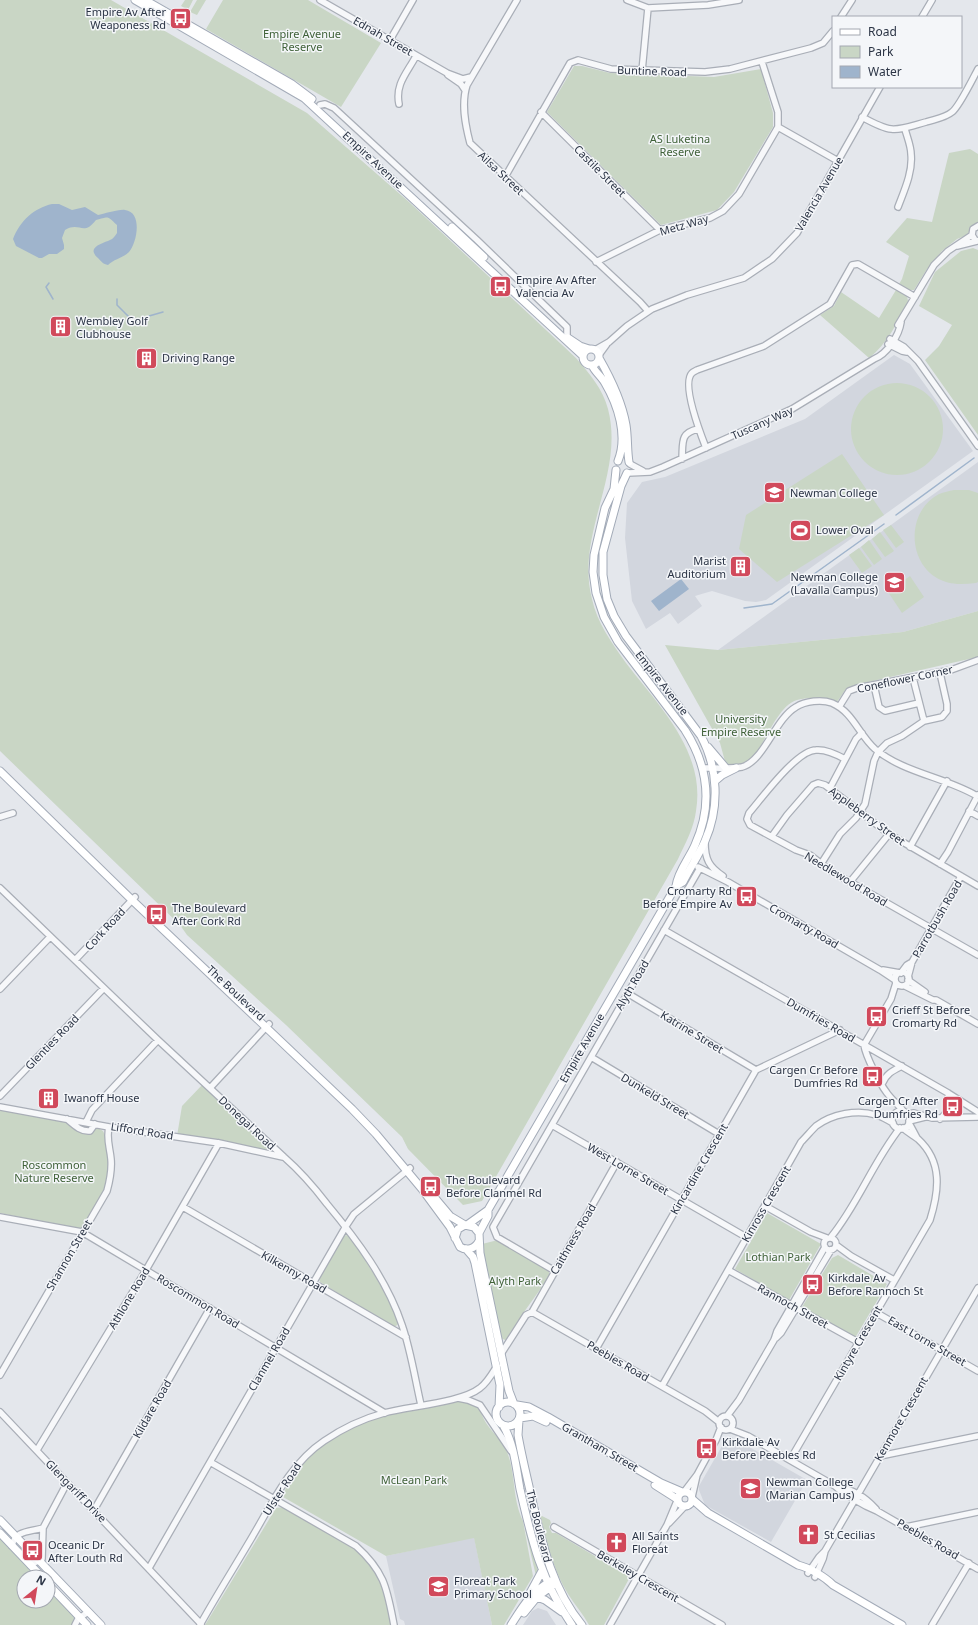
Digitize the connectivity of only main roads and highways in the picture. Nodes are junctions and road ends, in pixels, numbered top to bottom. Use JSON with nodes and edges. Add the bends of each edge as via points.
{"nodes":[{"id":1,"x":135,"y":0,"type":"edge"},
{"id":2,"x":145,"y":0,"type":"edge"},
{"id":3,"x":468,"y":240,"type":"junction"},
{"id":4,"x":595,"y":353,"type":"junction"},
{"id":5,"x":583,"y":356,"type":"junction"},
{"id":6,"x":592,"y":364,"type":"junction"},
{"id":7,"x":618,"y":461,"type":"junction"},
{"id":8,"x":629,"y":463,"type":"junction"},
{"id":9,"x":616,"y":470,"type":"junction"},
{"id":10,"x":627,"y":473,"type":"junction"},
{"id":11,"x":706,"y":744,"type":"junction"},
{"id":12,"x":0,"y":765,"type":"edge"},
{"id":13,"x":0,"y":771,"type":"edge"},
{"id":14,"x":715,"y":781,"type":"junction"},
{"id":15,"x":693,"y":864,"type":"junction"},
{"id":16,"x":133,"y":899,"type":"junction"},
{"id":17,"x":408,"y":1170,"type":"junction"},
{"id":18,"x":488,"y":1210,"type":"junction"},
{"id":19,"x":466,"y":1225,"type":"junction"},
{"id":20,"x":479,"y":1233,"type":"junction"},
{"id":21,"x":455,"y":1238,"type":"junction"},
{"id":22,"x":479,"y":1241,"type":"junction"},
{"id":23,"x":466,"y":1249,"type":"junction"},
{"id":24,"x":515,"y":1404,"type":"junction"},
{"id":25,"x":499,"y":1407,"type":"junction"},
{"id":26,"x":519,"y":1419,"type":"junction"},
{"id":27,"x":503,"y":1425,"type":"junction"},
{"id":28,"x":683,"y":1492,"type":"junction"},
{"id":29,"x":692,"y":1498,"type":"junction"},
{"id":30,"x":677,"y":1500,"type":"junction"},
{"id":31,"x":686,"y":1507,"type":"junction"},
{"id":32,"x":708,"y":1513,"type":"junction"},
{"id":33,"x":0,"y":1520,"type":"edge"},
{"id":34,"x":0,"y":1533,"type":"edge"},
{"id":35,"x":34,"y":1569,"type":"edge"},
{"id":36,"x":542,"y":1571,"type":"junction"},
{"id":37,"x":556,"y":1581,"type":"junction"},
{"id":38,"x":548,"y":1585,"type":"junction"},
{"id":39,"x":56,"y":1592,"type":"edge"},
{"id":40,"x":537,"y":1597,"type":"junction"},
{"id":41,"x":527,"y":1599,"type":"junction"},
{"id":42,"x":564,"y":1614,"type":"junction"},
{"id":43,"x":87,"y":1625,"type":"edge"},
{"id":44,"x":100,"y":1625,"type":"edge"},
{"id":45,"x":511,"y":1625,"type":"edge"},
{"id":46,"x":517,"y":1625,"type":"edge"},
{"id":47,"x":572,"y":1625,"type":"edge"},
{"id":48,"x":582,"y":1625,"type":"edge"},
{"id":49,"x":902,"y":1625,"type":"edge"}],
"edges":[{"from":1,"to":3,"type":"main road","name":"Empire Avenue","via":[[304,98]]},
{"from":2,"to":3,"type":"main road","name":"Empire Avenue","via":[[292,84],[320,105]]},
{"from":3,"to":4,"type":"main road","name":"Empire Avenue","via":[[567,337]]},
{"from":3,"to":5,"type":"main road","name":"Empire Avenue","via":[[560,337]]},
{"from":4,"to":5,"type":"main road","via":[[586,350]]},
{"from":4,"to":6,"type":"main road","via":[[596,362]]},
{"from":4,"to":8,"type":"main road","via":[[624,413]]},
{"from":5,"to":6,"type":"main road","via":[[586,363]]},
{"from":6,"to":7,"type":"main road","via":[[607,386],[618,415],[622,445]]},
{"from":7,"to":8,"type":"main road","via":[[625,460]]},
{"from":7,"to":9,"type":"main road"},
{"from":8,"to":10,"type":"main road"},
{"from":9,"to":10,"type":"main road","via":[[621,474]]},
{"from":9,"to":15,"type":"main road","name":"Empire Avenue","via":[[614,489],[603,514],[594,555],[596,593],[604,617],[618,642],[685,730],[694,745],[703,770],[706,789],[704,817],[695,844]]},
{"from":10,"to":11,"type":"main road","name":"Empire Avenue","via":[[620,486],[603,552],[607,599],[626,636]]},
{"from":11,"to":14,"type":"main road","name":"Empire Avenue"},
{"from":11,"to":14,"type":"main road","via":[[731,768]]},
{"from":12,"to":16,"type":"main road","name":"The Boulevard"},
{"from":13,"to":16,"type":"main road","name":"The Boulevard"},
{"from":14,"to":15,"type":"main road","name":"Empire Avenue","via":[[714,818]]},
{"from":15,"to":18,"type":"main road","name":"Empire Avenue","via":[[677,879],[676,886]]},
{"from":16,"to":17,"type":"main road","name":"The Boulevard","via":[[268,1026],[376,1134]]},
{"from":17,"to":19,"type":"main road","name":"The Boulevard","via":[[454,1220]]},
{"from":17,"to":21,"type":"main road","name":"The Boulevard","via":[[444,1218]]},
{"from":18,"to":19,"type":"main road","name":"Empire Avenue"},
{"from":18,"to":20,"type":"main road","name":"Empire Avenue","via":[[488,1216]]},
{"from":19,"to":20,"type":"main road","via":[[474,1227]]},
{"from":19,"to":21,"type":"main road","via":[[458,1229]]},
{"from":20,"to":22,"type":"main road"},
{"from":21,"to":23,"type":"main road","via":[[460,1247]]},
{"from":22,"to":23,"type":"main road","via":[[472,1248]]},
{"from":22,"to":24,"type":"main road","via":[[509,1391]]},
{"from":23,"to":25,"type":"main road","via":[[475,1263],[500,1385]]},
{"from":24,"to":25,"type":"main road","via":[[506,1402]]},
{"from":24,"to":26,"type":"main road","via":[[520,1411]]},
{"from":24,"to":28,"type":"main road","name":"Grantham Street","via":[[529,1407],[661,1483]]},
{"from":25,"to":27,"type":"main road","via":[[497,1417]]},
{"from":26,"to":27,"type":"main road","via":[[510,1426]]},
{"from":26,"to":30,"type":"main road","name":"Grantham Street","via":[[533,1416],[543,1420],[667,1491]]},
{"from":26,"to":37,"type":"main road","name":"The Boulevard","via":[[521,1451],[546,1556]]},
{"from":27,"to":36,"type":"main road","name":"The Boulevard","via":[[511,1441],[530,1533]]},
{"from":28,"to":29,"type":"main road","via":[[689,1493]]},
{"from":28,"to":30,"type":"main road"},
{"from":29,"to":31,"type":"main road","via":[[691,1504]]},
{"from":29,"to":32,"type":"main road"},
{"from":30,"to":31,"type":"main road","via":[[680,1505]]},
{"from":31,"to":32,"type":"main road"},
{"from":32,"to":49,"type":"main road"},
{"from":33,"to":44,"type":"main road"},
{"from":34,"to":35,"type":"main road"},
{"from":36,"to":38,"type":"main road","name":"The Boulevard"},
{"from":36,"to":41,"type":"main road"},
{"from":37,"to":38,"type":"main road"},
{"from":37,"to":48,"type":"main road","name":"The Boulevard","via":[[569,1607]]},
{"from":38,"to":40,"type":"main road"},
{"from":38,"to":41,"type":"main road","via":[[536,1590]]},
{"from":38,"to":42,"type":"main road","name":"The Boulevard"},
{"from":39,"to":43,"type":"main road"},
{"from":40,"to":42,"type":"main road"},
{"from":40,"to":46,"type":"main road","via":[[528,1606]]},
{"from":41,"to":45,"type":"main road"},
{"from":42,"to":47,"type":"main road","name":"The Boulevard"}]}
